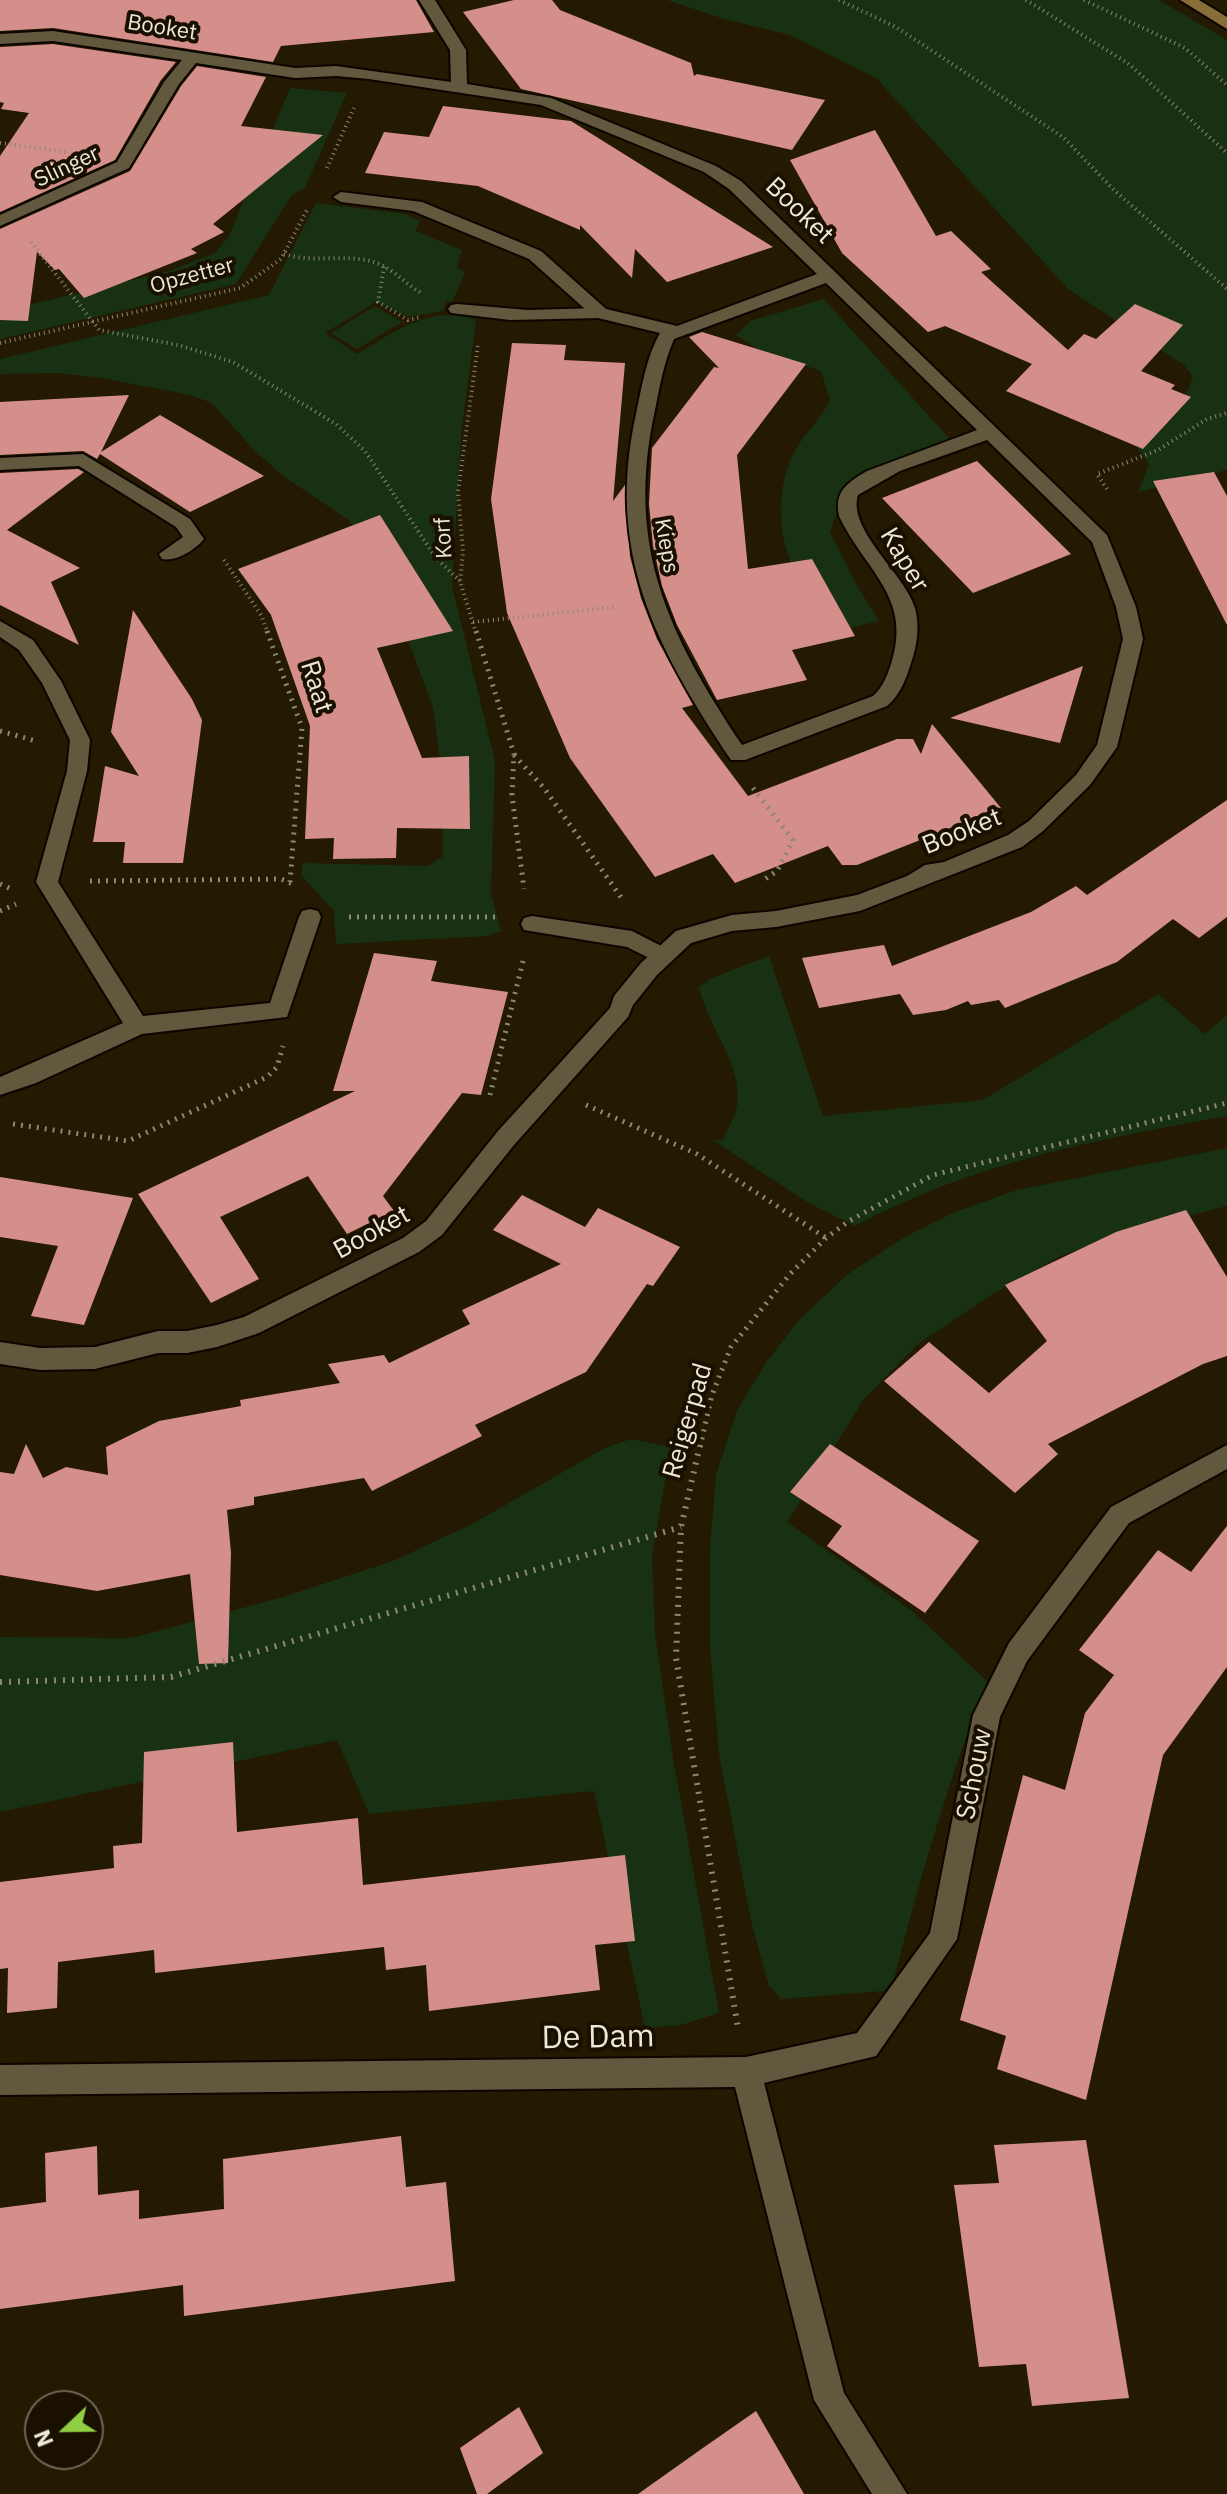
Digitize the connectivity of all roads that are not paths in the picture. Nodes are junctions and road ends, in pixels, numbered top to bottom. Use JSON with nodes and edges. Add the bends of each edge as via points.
{"nodes":[{"id":1,"x":427,"y":0,"type":"edge"},
{"id":2,"x":1188,"y":0,"type":"edge"},
{"id":3,"x":1227,"y":24,"type":"edge"},
{"id":4,"x":0,"y":39,"type":"edge"},
{"id":5,"x":192,"y":58,"type":"junction"},
{"id":6,"x":459,"y":87,"type":"junction"},
{"id":7,"x":341,"y":197,"type":"dead end"},
{"id":8,"x":6,"y":220,"type":"edge"},
{"id":9,"x":828,"y":276,"type":"junction"},
{"id":10,"x":457,"y":309,"type":"road end"},
{"id":11,"x":600,"y":313,"type":"junction"},
{"id":12,"x":675,"y":331,"type":"junction"},
{"id":13,"x":991,"y":432,"type":"junction"},
{"id":14,"x":0,"y":464,"type":"edge"},
{"id":15,"x":169,"y":554,"type":"dead end"},
{"id":16,"x":0,"y":628,"type":"edge"},
{"id":17,"x":738,"y":755,"type":"joint"},
{"id":18,"x":310,"y":917,"type":"road end"},
{"id":19,"x":530,"y":921,"type":"road end"},
{"id":20,"x":661,"y":956,"type":"junction"},
{"id":21,"x":137,"y":1026,"type":"junction"},
{"id":22,"x":0,"y":1086,"type":"edge"},
{"id":23,"x":0,"y":1353,"type":"edge"},
{"id":24,"x":1227,"y":1456,"type":"edge"},
{"id":25,"x":746,"y":2072,"type":"junction"},
{"id":26,"x":0,"y":2080,"type":"edge"},
{"id":27,"x":891,"y":2494,"type":"edge"}],
"edges":[{"from":1,"to":6,"type":"street","via":[[458,50]]},
{"from":2,"to":3,"type":"street"},
{"from":4,"to":5,"type":"street","name":"Booket","via":[[53,36]]},
{"from":5,"to":6,"type":"street","name":"Booket"},
{"from":5,"to":8,"type":"street","name":"Slinger","via":[[123,165]]},
{"from":6,"to":9,"type":"street","name":"Booket","via":[[545,101],[710,169],[735,185]]},
{"from":7,"to":11,"type":"street","via":[[416,206],[535,255]]},
{"from":9,"to":12,"type":"street"},
{"from":9,"to":13,"type":"street","name":"Booket"},
{"from":10,"to":11,"type":"street","via":[[560,316]]},
{"from":11,"to":12,"type":"street"},
{"from":12,"to":17,"type":"street","name":"Kieps","via":[[657,358],[636,454],[642,566],[653,602],[706,707]]},
{"from":13,"to":17,"type":"street","name":"Kaper","via":[[880,474],[848,493],[845,508],[851,524],[905,611],[906,651],[892,689],[880,701]]},
{"from":13,"to":20,"type":"street","name":"Booket","via":[[1100,539],[1106,551],[1133,639],[1107,747],[1094,767],[1015,841],[860,903],[699,932]]},
{"from":14,"to":15,"type":"street","via":[[83,460],[183,523],[194,539]]},
{"from":16,"to":21,"type":"street","via":[[26,645],[80,740],[77,771],[47,882]]},
{"from":18,"to":21,"type":"street","via":[[279,1011]]},
{"from":19,"to":20,"type":"street","via":[[632,939]]},
{"from":20,"to":23,"type":"street","name":"Booket","via":[[620,1011],[423,1238],[250,1326],[217,1336],[158,1342],[95,1358]]},
{"from":21,"to":22,"type":"street"},
{"from":24,"to":25,"type":"street","name":"Schouw","via":[[1120,1515],[1018,1652],[987,1715],[943,1939],[866,2046]]},
{"from":25,"to":26,"type":"street","name":"De Dam"},
{"from":25,"to":27,"type":"street","via":[[830,2400]]}]}
